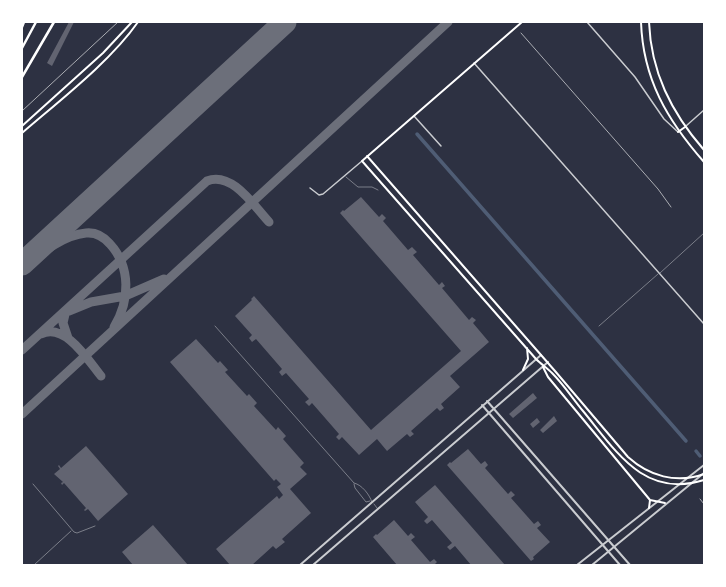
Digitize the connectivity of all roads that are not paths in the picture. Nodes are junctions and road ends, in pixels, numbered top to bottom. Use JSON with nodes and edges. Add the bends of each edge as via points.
{"nodes":[{"id":1,"x":24,"y":22,"type":"edge"},
{"id":2,"x":36,"y":22,"type":"edge"},
{"id":3,"x":54,"y":22,"type":"edge"},
{"id":4,"x":132,"y":22,"type":"edge"},
{"id":5,"x":138,"y":22,"type":"edge"},
{"id":6,"x":522,"y":22,"type":"edge"},
{"id":7,"x":587,"y":22,"type":"edge"},
{"id":8,"x":641,"y":22,"type":"edge"},
{"id":9,"x":650,"y":22,"type":"edge"},
{"id":10,"x":22,"y":27,"type":"edge"},
{"id":11,"x":22,"y":48,"type":"edge"},
{"id":12,"x":474,"y":63,"type":"junction"},
{"id":13,"x":22,"y":77,"type":"edge"},
{"id":14,"x":704,"y":110,"type":"edge"},
{"id":15,"x":414,"y":116,"type":"junction"},
{"id":16,"x":22,"y":126,"type":"edge"},
{"id":17,"x":685,"y":127,"type":"junction"},
{"id":18,"x":678,"y":132,"type":"junction"},
{"id":19,"x":22,"y":133,"type":"edge"},
{"id":20,"x":441,"y":146,"type":"dead end"},
{"id":21,"x":704,"y":150,"type":"edge"},
{"id":22,"x":367,"y":156,"type":"junction"},
{"id":23,"x":362,"y":161,"type":"junction"},
{"id":24,"x":704,"y":161,"type":"edge"},
{"id":25,"x":346,"y":176,"type":"junction"},
{"id":26,"x":310,"y":188,"type":"dead end"},
{"id":27,"x":378,"y":190,"type":"dead end"},
{"id":28,"x":704,"y":233,"type":"edge"},
{"id":29,"x":659,"y":274,"type":"junction"},
{"id":30,"x":704,"y":324,"type":"edge"},
{"id":31,"x":215,"y":326,"type":"dead end"},
{"id":32,"x":599,"y":326,"type":"dead end"},
{"id":33,"x":527,"y":347,"type":"junction"},
{"id":34,"x":541,"y":354,"type":"junction"},
{"id":35,"x":536,"y":359,"type":"junction"},
{"id":36,"x":548,"y":362,"type":"junction"},
{"id":37,"x":543,"y":366,"type":"junction"},
{"id":38,"x":523,"y":370,"type":"junction"},
{"id":39,"x":487,"y":401,"type":"junction"},
{"id":40,"x":482,"y":405,"type":"junction"},
{"id":41,"x":494,"y":409,"type":"junction"},
{"id":42,"x":489,"y":413,"type":"junction"},
{"id":43,"x":704,"y":465,"type":"edge"},
{"id":44,"x":698,"y":470,"type":"junction"},
{"id":45,"x":703,"y":474,"type":"edge"},
{"id":46,"x":704,"y":480,"type":"edge"},
{"id":47,"x":354,"y":483,"type":"junction"},
{"id":48,"x":33,"y":484,"type":"dead end"},
{"id":49,"x":650,"y":500,"type":"junction"},
{"id":50,"x":372,"y":502,"type":"junction"},
{"id":51,"x":655,"y":503,"type":"junction"},
{"id":52,"x":665,"y":504,"type":"junction"},
{"id":53,"x":649,"y":508,"type":"junction"},
{"id":54,"x":378,"y":509,"type":"junction"},
{"id":55,"x":95,"y":526,"type":"dead end"},
{"id":56,"x":72,"y":530,"type":"junction"},
{"id":57,"x":609,"y":540,"type":"junction"},
{"id":58,"x":603,"y":544,"type":"junction"},
{"id":59,"x":614,"y":546,"type":"junction"},
{"id":60,"x":608,"y":552,"type":"junction"},
{"id":61,"x":34,"y":565,"type":"edge"},
{"id":62,"x":300,"y":565,"type":"edge"},
{"id":63,"x":313,"y":565,"type":"edge"},
{"id":64,"x":578,"y":565,"type":"edge"},
{"id":65,"x":592,"y":565,"type":"edge"},
{"id":66,"x":620,"y":565,"type":"edge"},
{"id":67,"x":630,"y":565,"type":"edge"}],
"edges":[{"from":1,"to":10,"type":"highway"},
{"from":2,"to":11,"type":"highway"},
{"from":3,"to":13,"type":"highway"},
{"from":4,"to":16,"type":"main road","via":[[103,53]]},
{"from":5,"to":19,"type":"main road","via":[[100,64]]},
{"from":6,"to":12,"type":"main road"},
{"from":7,"to":18,"type":"street","via":[[636,77],[664,119]]},
{"from":8,"to":18,"type":"main road","via":[[649,75],[663,107]]},
{"from":9,"to":17,"type":"main road","via":[[652,50],[659,79],[670,104]]},
{"from":12,"to":15,"type":"main road"},
{"from":12,"to":29,"type":"street"},
{"from":14,"to":17,"type":"street"},
{"from":15,"to":20,"type":"street"},
{"from":15,"to":22,"type":"main road"},
{"from":17,"to":18,"type":"main road"},
{"from":17,"to":21,"type":"main road"},
{"from":18,"to":24,"type":"main road"},
{"from":22,"to":23,"type":"main road"},
{"from":22,"to":34,"type":"main road"},
{"from":23,"to":25,"type":"street"},
{"from":23,"to":33,"type":"main road"},
{"from":25,"to":26,"type":"street","via":[[321,195]]},
{"from":25,"to":27,"type":"lane","via":[[358,187],[372,187]]},
{"from":28,"to":29,"type":"lane"},
{"from":29,"to":30,"type":"street"},
{"from":29,"to":32,"type":"lane"},
{"from":31,"to":47,"type":"lane"},
{"from":33,"to":35,"type":"main road"},
{"from":33,"to":38,"type":"main road","via":[[528,359]]},
{"from":34,"to":35,"type":"street"},
{"from":34,"to":36,"type":"main road"},
{"from":35,"to":37,"type":"main road"},
{"from":35,"to":38,"type":"street"},
{"from":36,"to":37,"type":"street"},
{"from":36,"to":45,"type":"main road","via":[[637,466],[659,476],[681,479]]},
{"from":37,"to":41,"type":"street"},
{"from":37,"to":46,"type":"main road","via":[[552,373],[633,469],[664,483],[685,484]]},
{"from":37,"to":49,"type":"main road","via":[[548,377]]},
{"from":38,"to":39,"type":"street"},
{"from":39,"to":40,"type":"street"},
{"from":39,"to":41,"type":"street"},
{"from":40,"to":42,"type":"street"},
{"from":40,"to":50,"type":"street"},
{"from":41,"to":42,"type":"street"},
{"from":41,"to":57,"type":"street"},
{"from":42,"to":54,"type":"street"},
{"from":42,"to":58,"type":"street"},
{"from":43,"to":44,"type":"street"},
{"from":44,"to":45,"type":"street"},
{"from":44,"to":51,"type":"street"},
{"from":45,"to":52,"type":"street"},
{"from":47,"to":50,"type":"lane","via":[[360,484]]},
{"from":47,"to":50,"type":"lane","via":[[366,502]]},
{"from":48,"to":56,"type":"lane"},
{"from":49,"to":51,"type":"main road"},
{"from":49,"to":53,"type":"main road"},
{"from":50,"to":54,"type":"lane"},
{"from":50,"to":62,"type":"street"},
{"from":51,"to":52,"type":"main road"},
{"from":51,"to":53,"type":"street"},
{"from":52,"to":59,"type":"street"},
{"from":53,"to":57,"type":"street"},
{"from":54,"to":63,"type":"street"},
{"from":55,"to":56,"type":"lane","via":[[78,533]]},
{"from":56,"to":61,"type":"lane"},
{"from":57,"to":58,"type":"street"},
{"from":57,"to":59,"type":"street"},
{"from":58,"to":60,"type":"street"},
{"from":58,"to":64,"type":"street"},
{"from":59,"to":60,"type":"street"},
{"from":59,"to":67,"type":"street"},
{"from":60,"to":65,"type":"street"},
{"from":60,"to":66,"type":"street"}]}
